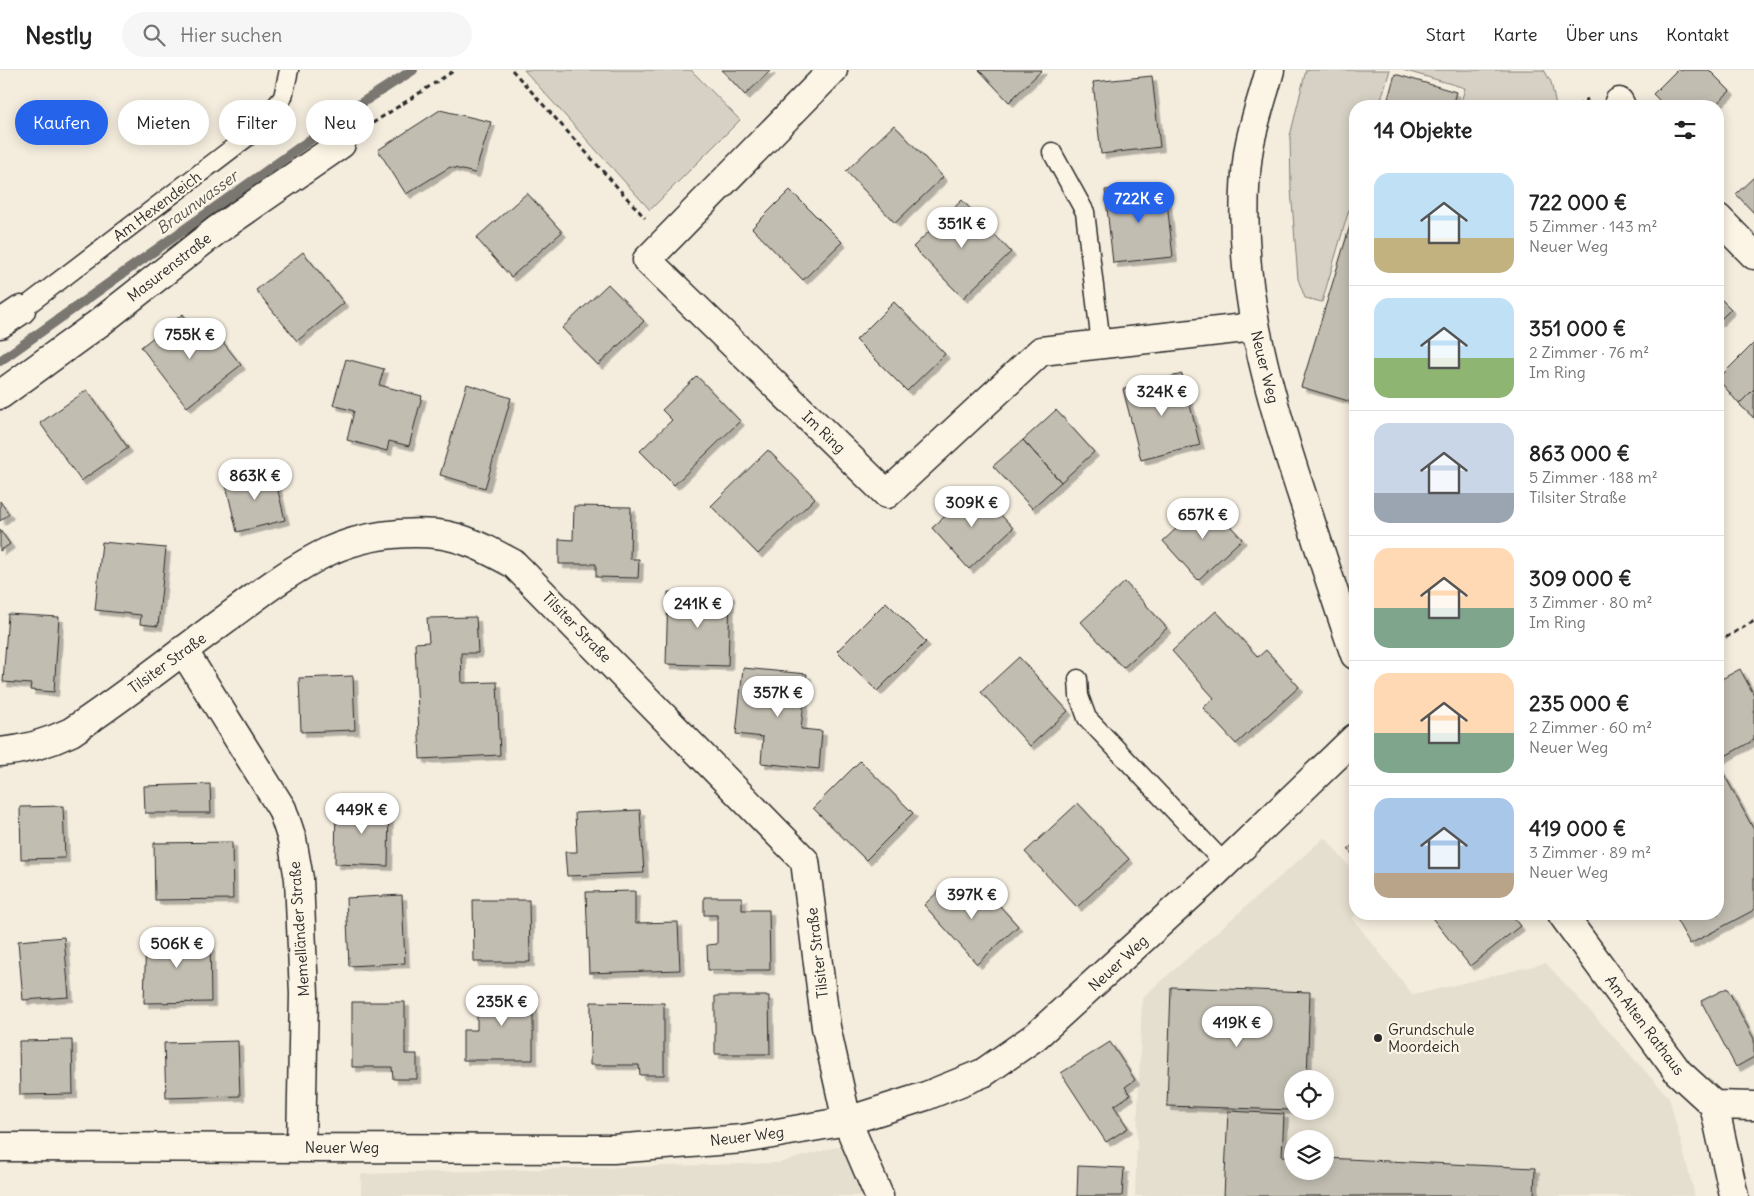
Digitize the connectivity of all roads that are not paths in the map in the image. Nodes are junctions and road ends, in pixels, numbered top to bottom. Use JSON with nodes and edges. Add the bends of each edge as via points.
{"nodes":[{"id":1,"x":288,"y":70,"type":"edge"},
{"id":2,"x":833,"y":70,"type":"edge"},
{"id":3,"x":1270,"y":70,"type":"edge"},
{"id":4,"x":340,"y":145,"type":"edge"},
{"id":5,"x":1052,"y":152,"type":"dead end"},
{"id":6,"x":1724,"y":224,"type":"edge"},
{"id":7,"x":1754,"y":255,"type":"edge"},
{"id":8,"x":10,"y":317,"type":"edge"},
{"id":9,"x":1254,"y":327,"type":"junction"},
{"id":10,"x":1100,"y":344,"type":"junction"},
{"id":11,"x":0,"y":395,"type":"edge"},
{"id":12,"x":1349,"y":637,"type":"edge"},
{"id":13,"x":184,"y":650,"type":"junction"},
{"id":14,"x":1078,"y":678,"type":"dead end"},
{"id":15,"x":1349,"y":744,"type":"edge"},
{"id":16,"x":0,"y":752,"type":"edge"},
{"id":17,"x":1225,"y":864,"type":"junction"},
{"id":18,"x":1566,"y":920,"type":"edge"},
{"id":19,"x":1714,"y":1105,"type":"junction"},
{"id":20,"x":1754,"y":1106,"type":"edge"},
{"id":21,"x":847,"y":1120,"type":"junction"},
{"id":22,"x":0,"y":1147,"type":"edge"},
{"id":23,"x":301,"y":1147,"type":"junction"},
{"id":24,"x":879,"y":1196,"type":"edge"},
{"id":25,"x":1734,"y":1196,"type":"edge"}],
"edges":[{"from":1,"to":8,"type":"lane","name":"Am Hexendeich","via":[[283,97],[260,128]]},
{"from":2,"to":10,"type":"street","name":"Im Ring","via":[[647,260],[887,494],[1041,351]]},
{"from":3,"to":9,"type":"street","name":"Neuer Weg","via":[[1248,162],[1245,203]]},
{"from":4,"to":11,"type":"street","name":"Masurenstraße","via":[[217,230],[99,323]]},
{"from":5,"to":10,"type":"lane","via":[[1085,212]]},
{"from":6,"to":7,"type":"street"},
{"from":9,"to":10,"type":"street","name":"Im Ring"},
{"from":9,"to":12,"type":"street","name":"Neuer Weg","via":[[1288,453]]},
{"from":13,"to":16,"type":"street","name":"Tilsiter Straße","via":[[71,732],[50,741]]},
{"from":13,"to":21,"type":"street","name":"Tilsiter Straße","via":[[292,572],[330,551],[368,538],[412,533],[439,534],[465,540],[514,564],[805,861],[826,1027]]},
{"from":13,"to":23,"type":"street","name":"Memelländer Straße","via":[[282,809],[292,839],[299,879],[304,994]]},
{"from":14,"to":17,"type":"lane","via":[[1087,718]]},
{"from":15,"to":17,"type":"street","name":"Neuer Weg"},
{"from":17,"to":21,"type":"street","name":"Neuer Weg","via":[[1036,1036],[983,1073],[926,1096]]},
{"from":18,"to":19,"type":"street","name":"Am Alten Rathaus","via":[[1678,1072]]},
{"from":19,"to":20,"type":"street"},
{"from":19,"to":25,"type":"street"},
{"from":21,"to":23,"type":"street","name":"Neuer Weg","via":[[743,1139],[613,1149]]},
{"from":21,"to":24,"type":"street","name":"Tilsiter Straße"},
{"from":22,"to":23,"type":"street","name":"Neuer Weg"}]}
